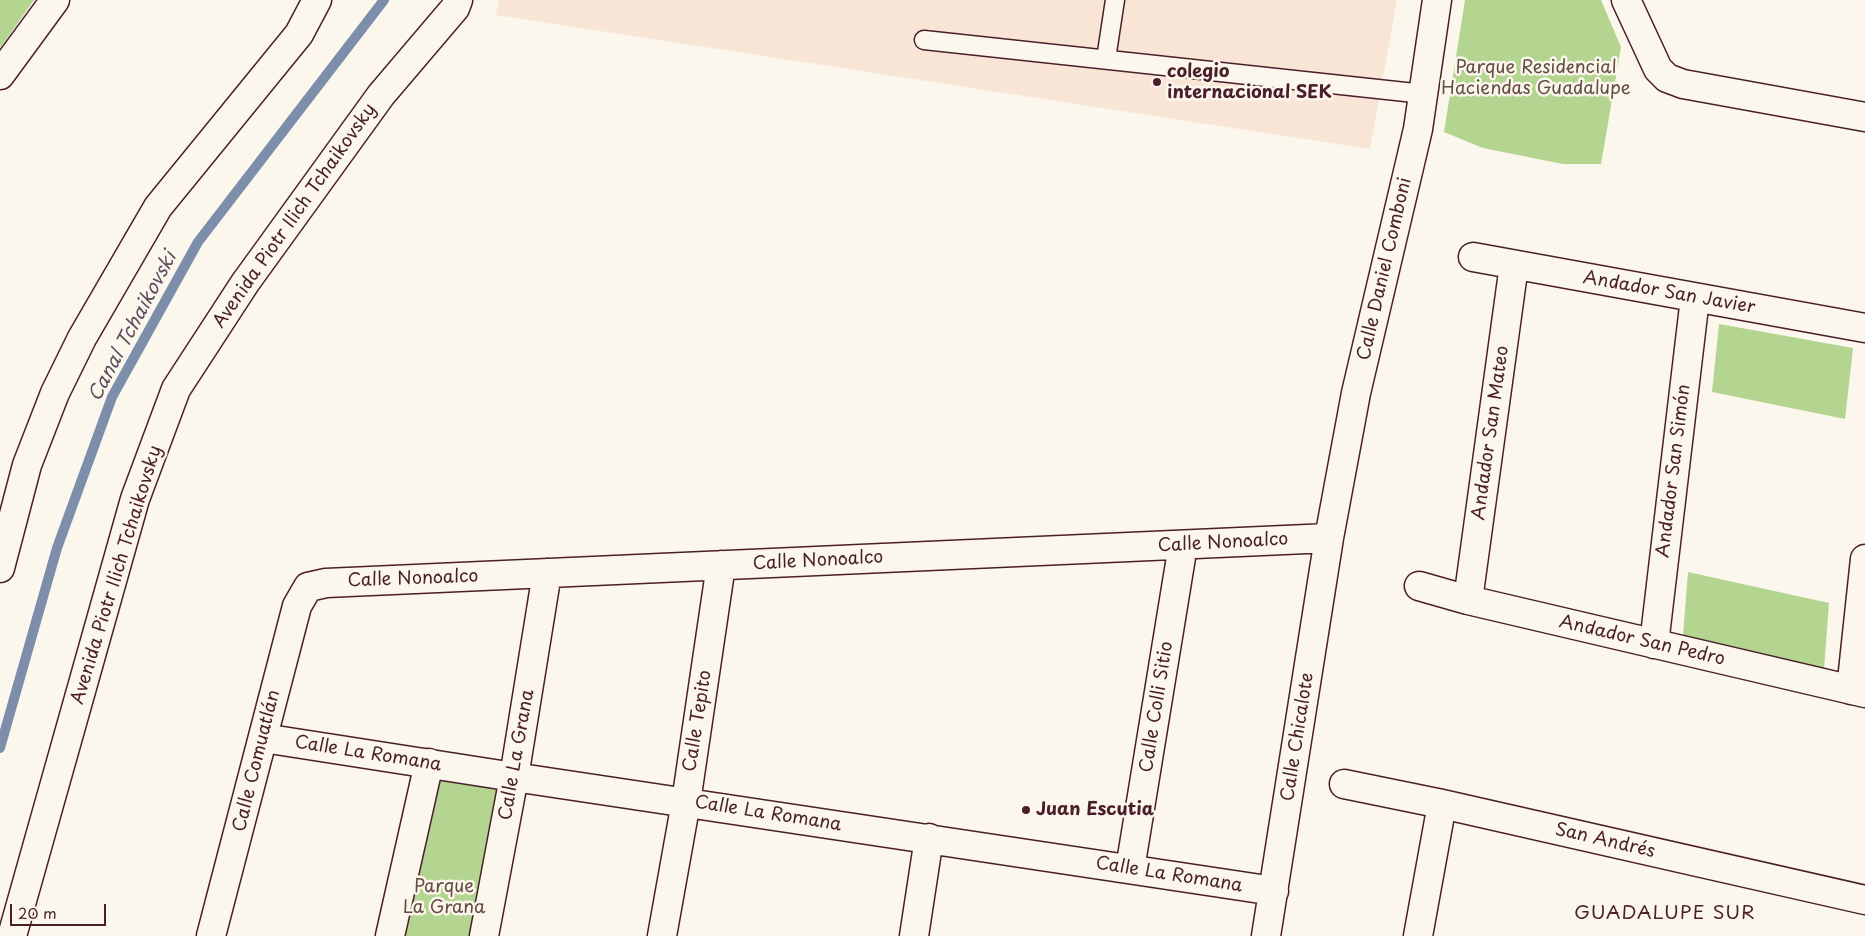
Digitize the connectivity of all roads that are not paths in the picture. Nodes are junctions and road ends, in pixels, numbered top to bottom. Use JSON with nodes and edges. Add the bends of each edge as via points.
{"nodes":[{"id":1,"x":55,"y":0,"type":"edge"},
{"id":2,"x":317,"y":0,"type":"edge"},
{"id":3,"x":458,"y":0,"type":"edge"},
{"id":4,"x":1115,"y":0,"type":"edge"},
{"id":5,"x":1437,"y":0,"type":"edge"},
{"id":6,"x":1626,"y":0,"type":"edge"},
{"id":7,"x":924,"y":40,"type":"dead end"},
{"id":8,"x":1106,"y":59,"type":"junction"},
{"id":9,"x":0,"y":75,"type":"edge"},
{"id":10,"x":1424,"y":94,"type":"junction"},
{"id":11,"x":1865,"y":117,"type":"edge"},
{"id":12,"x":1473,"y":257,"type":"dead end"},
{"id":13,"x":1514,"y":265,"type":"junction"},
{"id":14,"x":1695,"y":298,"type":"junction"},
{"id":15,"x":1865,"y":328,"type":"edge"},
{"id":16,"x":1329,"y":538,"type":"junction"},
{"id":17,"x":1183,"y":545,"type":"junction"},
{"id":18,"x":1865,"y":559,"type":"edge"},
{"id":19,"x":1,"y":563,"type":"edge"},
{"id":20,"x":721,"y":565,"type":"junction"},
{"id":21,"x":546,"y":573,"type":"junction"},
{"id":22,"x":1419,"y":586,"type":"dead end"},
{"id":23,"x":308,"y":587,"type":"joint"},
{"id":24,"x":1468,"y":600,"type":"junction"},
{"id":25,"x":1654,"y":644,"type":"junction"},
{"id":26,"x":1858,"y":692,"type":"edge"},
{"id":27,"x":263,"y":738,"type":"junction"},
{"id":28,"x":429,"y":763,"type":"junction"},
{"id":29,"x":514,"y":777,"type":"junction"},
{"id":30,"x":1344,"y":784,"type":"dead end"},
{"id":31,"x":686,"y":802,"type":"junction"},
{"id":32,"x":1442,"y":804,"type":"junction"},
{"id":33,"x":929,"y":838,"type":"junction"},
{"id":34,"x":1130,"y":869,"type":"junction"},
{"id":35,"x":1274,"y":891,"type":"junction"},
{"id":36,"x":1865,"y":900,"type":"edge"},
{"id":37,"x":12,"y":936,"type":"edge"},
{"id":38,"x":211,"y":936,"type":"edge"},
{"id":39,"x":390,"y":936,"type":"edge"},
{"id":40,"x":484,"y":936,"type":"edge"},
{"id":41,"x":662,"y":936,"type":"edge"},
{"id":42,"x":914,"y":936,"type":"edge"},
{"id":43,"x":1266,"y":936,"type":"edge"},
{"id":44,"x":1418,"y":936,"type":"edge"}],
"edges":[{"from":1,"to":9,"type":"street"},
{"from":2,"to":19,"type":"street","via":[[299,34],[158,207],[82,338],[54,393],[28,465]]},
{"from":3,"to":37,"type":"street","name":"Avenida Piotr Ilich Tchaikovsky","via":[[455,8],[376,103],[245,283],[176,389],[135,499]]},
{"from":4,"to":8,"type":"lane"},
{"from":5,"to":10,"type":"street","name":"Calle Daniel Comboni"},
{"from":6,"to":11,"type":"street","via":[[1658,69],[1667,78],[1683,84]]},
{"from":7,"to":8,"type":"lane"},
{"from":8,"to":10,"type":"lane"},
{"from":10,"to":16,"type":"street","name":"Calle Daniel Comboni","via":[[1356,394]]},
{"from":12,"to":13,"type":"street","name":"Andador San Javier"},
{"from":13,"to":14,"type":"street","name":"Andador San Javier"},
{"from":13,"to":24,"type":"street","name":"Andador San Mateo"},
{"from":14,"to":15,"type":"street","name":"Andador San Javier"},
{"from":14,"to":25,"type":"street","name":"Andador San Simón"},
{"from":16,"to":17,"type":"street","name":"Calle Nonoalco"},
{"from":16,"to":35,"type":"street","name":"Calle Chicalote"},
{"from":17,"to":20,"type":"street","name":"Calle Nonoalco"},
{"from":17,"to":34,"type":"street","name":"Calle Colli Sitio"},
{"from":18,"to":26,"type":"street"},
{"from":20,"to":21,"type":"street","name":"Calle Nonoalco"},
{"from":20,"to":31,"type":"street","name":"Calle Tepito"},
{"from":21,"to":23,"type":"street","name":"Calle Nonoalco","via":[[326,583]]},
{"from":21,"to":29,"type":"street","name":"Calle La Grana"},
{"from":22,"to":24,"type":"street","name":"Andador San Pedro"},
{"from":23,"to":27,"type":"street","name":"Calle Comuatlán","via":[[297,606]]},
{"from":24,"to":25,"type":"street","name":"Andador San Pedro"},
{"from":25,"to":26,"type":"street","name":"Andador San Pedro"},
{"from":27,"to":28,"type":"street","name":"Calle La Romana"},
{"from":27,"to":38,"type":"street","name":"Calle Comuatlán"},
{"from":28,"to":29,"type":"street","name":"Calle La Romana"},
{"from":28,"to":39,"type":"street"},
{"from":29,"to":31,"type":"street","name":"Calle La Romana"},
{"from":29,"to":40,"type":"street","name":"Calle La Grana"},
{"from":30,"to":32,"type":"street","name":"San Andrés"},
{"from":31,"to":33,"type":"street","name":"Calle La Romana"},
{"from":31,"to":41,"type":"street","name":"Calle Tepito"},
{"from":32,"to":36,"type":"street","name":"San Andrés"},
{"from":32,"to":44,"type":"street"},
{"from":33,"to":34,"type":"street","name":"Calle La Romana"},
{"from":33,"to":42,"type":"street"},
{"from":34,"to":35,"type":"street","name":"Calle La Romana"},
{"from":35,"to":43,"type":"street","name":"Calle Chicalote"}]}
